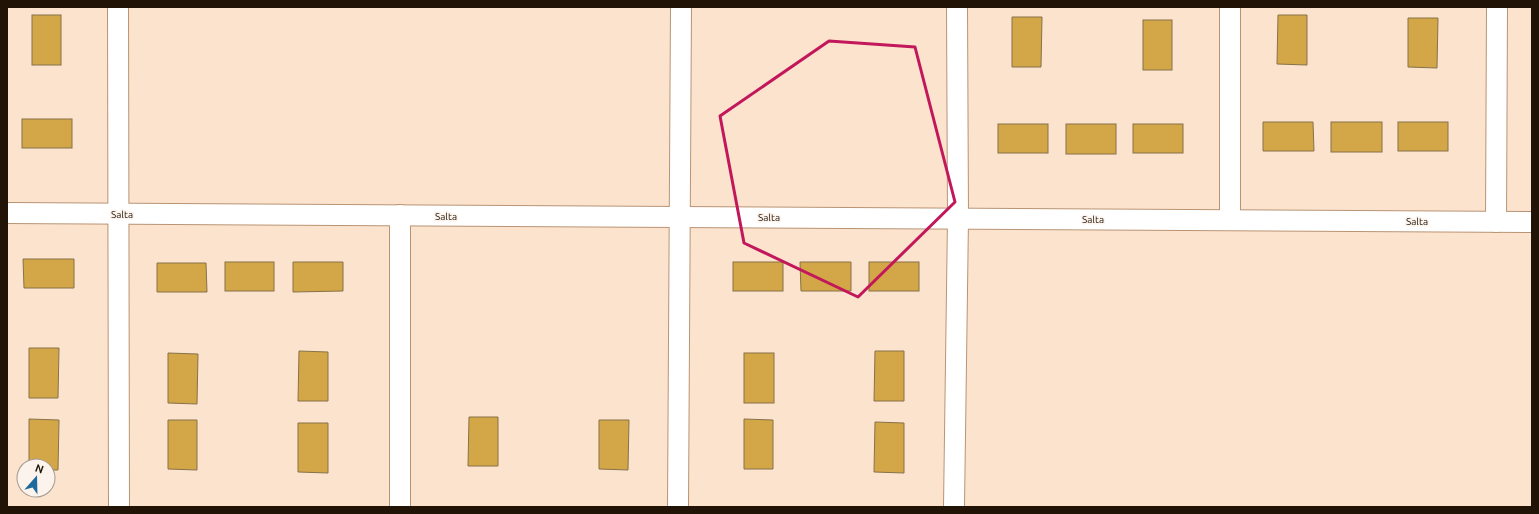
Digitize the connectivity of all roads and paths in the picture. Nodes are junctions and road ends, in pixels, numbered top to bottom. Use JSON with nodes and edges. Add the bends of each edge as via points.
{"nodes":[{"id":1,"x":118,"y":7,"type":"edge"},
{"id":2,"x":681,"y":7,"type":"edge"},
{"id":3,"x":957,"y":7,"type":"edge"},
{"id":4,"x":1230,"y":7,"type":"edge"},
{"id":5,"x":1496,"y":7,"type":"edge"},
{"id":6,"x":7,"y":213,"type":"edge"},
{"id":7,"x":119,"y":214,"type":"junction"},
{"id":8,"x":400,"y":215,"type":"junction"},
{"id":9,"x":680,"y":217,"type":"junction"},
{"id":10,"x":958,"y":218,"type":"junction"},
{"id":11,"x":1230,"y":220,"type":"junction"},
{"id":12,"x":1496,"y":222,"type":"junction"},
{"id":13,"x":1532,"y":222,"type":"edge"},
{"id":14,"x":119,"y":507,"type":"edge"},
{"id":15,"x":400,"y":507,"type":"edge"},
{"id":16,"x":678,"y":507,"type":"edge"},
{"id":17,"x":954,"y":507,"type":"edge"}],
"edges":[{"from":1,"to":7,"type":"street"},
{"from":2,"to":9,"type":"street"},
{"from":3,"to":10,"type":"street"},
{"from":4,"to":11,"type":"street"},
{"from":5,"to":12,"type":"street"},
{"from":6,"to":7,"type":"street","name":"Salta"},
{"from":7,"to":8,"type":"street","name":"Salta"},
{"from":7,"to":14,"type":"street"},
{"from":8,"to":9,"type":"street","name":"Salta"},
{"from":8,"to":15,"type":"street"},
{"from":9,"to":10,"type":"street","name":"Salta"},
{"from":9,"to":16,"type":"street"},
{"from":10,"to":11,"type":"street","name":"Salta"},
{"from":10,"to":17,"type":"street"},
{"from":11,"to":12,"type":"street","name":"Salta"},
{"from":12,"to":13,"type":"street","name":"Salta"}]}
